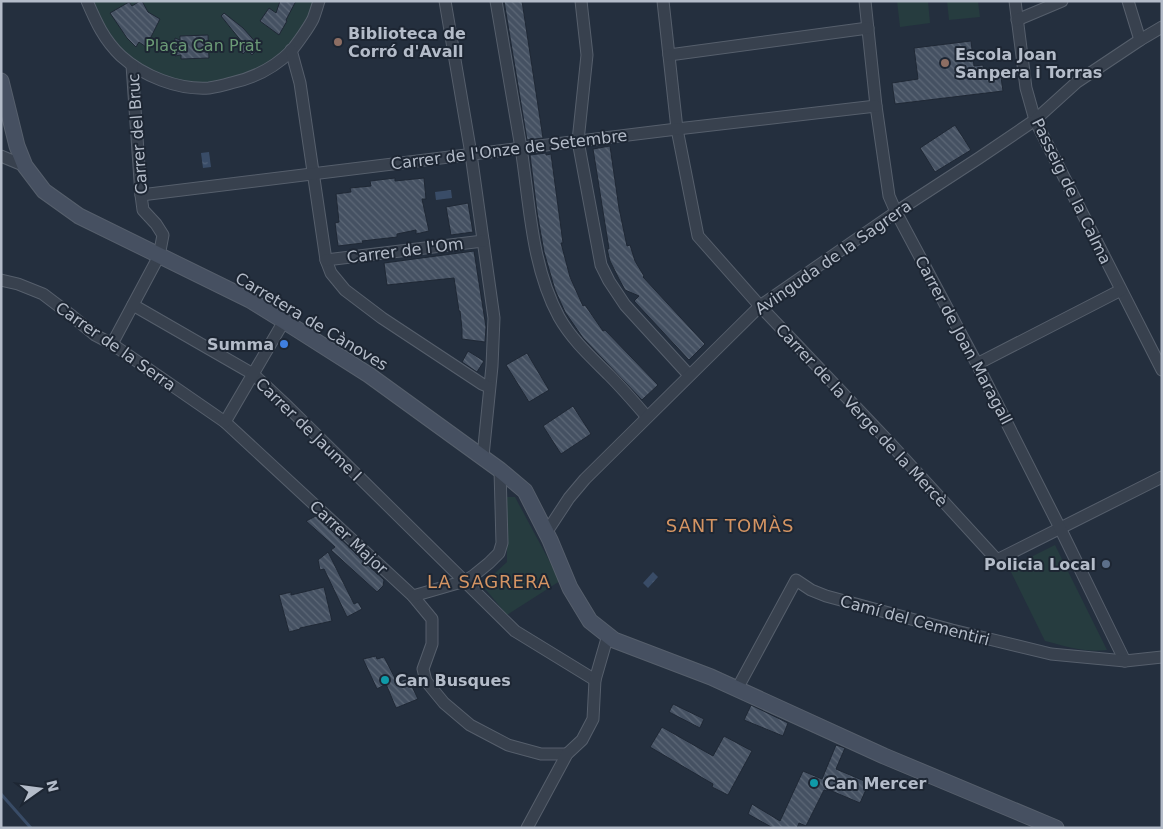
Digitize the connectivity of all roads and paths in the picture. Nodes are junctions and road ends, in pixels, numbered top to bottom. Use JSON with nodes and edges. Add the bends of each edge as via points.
{"nodes":[{"id":1,"x":87,"y":1,"type":"edge"},
{"id":2,"x":319,"y":1,"type":"edge"},
{"id":3,"x":445,"y":1,"type":"edge"},
{"id":4,"x":496,"y":1,"type":"edge"},
{"id":5,"x":581,"y":1,"type":"edge"},
{"id":6,"x":663,"y":1,"type":"edge"},
{"id":7,"x":865,"y":1,"type":"edge"},
{"id":8,"x":1015,"y":1,"type":"edge"},
{"id":9,"x":1062,"y":1,"type":"edge"},
{"id":10,"x":1128,"y":1,"type":"edge"},
{"id":11,"x":1017,"y":20,"type":"junction"},
{"id":12,"x":868,"y":28,"type":"junction"},
{"id":13,"x":1162,"y":28,"type":"edge"},
{"id":14,"x":1140,"y":40,"type":"junction"},
{"id":15,"x":291,"y":50,"type":"junction"},
{"id":16,"x":669,"y":55,"type":"junction"},
{"id":17,"x":132,"y":65,"type":"junction"},
{"id":18,"x":1,"y":81,"type":"edge"},
{"id":19,"x":876,"y":106,"type":"junction"},
{"id":20,"x":1035,"y":120,"type":"junction"},
{"id":21,"x":677,"y":128,"type":"junction"},
{"id":22,"x":578,"y":141,"type":"junction"},
{"id":23,"x":521,"y":148,"type":"junction"},
{"id":24,"x":471,"y":154,"type":"junction"},
{"id":25,"x":1,"y":156,"type":"edge"},
{"id":26,"x":25,"y":166,"type":"junction"},
{"id":27,"x":314,"y":173,"type":"junction"},
{"id":28,"x":141,"y":195,"type":"junction"},
{"id":29,"x":896,"y":212,"type":"junction"},
{"id":30,"x":483,"y":241,"type":"junction"},
{"id":31,"x":159,"y":256,"type":"junction"},
{"id":32,"x":326,"y":260,"type":"junction"},
{"id":33,"x":1,"y":280,"type":"edge"},
{"id":34,"x":1121,"y":290,"type":"junction"},
{"id":35,"x":132,"y":305,"type":"junction"},
{"id":36,"x":760,"y":306,"type":"junction"},
{"id":37,"x":284,"y":321,"type":"junction"},
{"id":38,"x":112,"y":344,"type":"junction"},
{"id":39,"x":977,"y":364,"type":"junction"},
{"id":40,"x":1162,"y":370,"type":"edge"},
{"id":41,"x":253,"y":374,"type":"junction"},
{"id":42,"x":689,"y":375,"type":"junction"},
{"id":43,"x":489,"y":387,"type":"junction"},
{"id":44,"x":647,"y":417,"type":"junction"},
{"id":45,"x":225,"y":422,"type":"junction"},
{"id":46,"x":483,"y":456,"type":"junction"},
{"id":47,"x":500,"y":470,"type":"junction"},
{"id":48,"x":1162,"y":477,"type":"edge"},
{"id":49,"x":1060,"y":528,"type":"junction"},
{"id":50,"x":546,"y":533,"type":"junction"},
{"id":51,"x":465,"y":581,"type":"junction"},
{"id":52,"x":413,"y":596,"type":"junction"},
{"id":53,"x":608,"y":635,"type":"junction"},
{"id":54,"x":1162,"y":657,"type":"edge"},
{"id":55,"x":1125,"y":661,"type":"junction"},
{"id":56,"x":595,"y":680,"type":"junction"},
{"id":57,"x":737,"y":689,"type":"junction"},
{"id":58,"x":567,"y":754,"type":"junction"},
{"id":59,"x":527,"y":828,"type":"edge"},
{"id":60,"x":1056,"y":828,"type":"edge"}],
"edges":[{"from":1,"to":17,"type":"street","via":[[101,32]]},
{"from":2,"to":15,"type":"street","via":[[312,20]]},
{"from":3,"to":24,"type":"street"},
{"from":4,"to":23,"type":"street"},
{"from":5,"to":22,"type":"street","via":[[587,55]]},
{"from":6,"to":16,"type":"street","name":"Carrer de la Verge de la Mercè"},
{"from":7,"to":12,"type":"street","name":"Carrer de Joan Maragall"},
{"from":8,"to":11,"type":"street","name":"Passeig de la Calma"},
{"from":9,"to":11,"type":"street"},
{"from":10,"to":14,"type":"street"},
{"from":11,"to":20,"type":"street","name":"Passeig de la Calma","via":[[1026,88]]},
{"from":12,"to":16,"type":"street"},
{"from":12,"to":19,"type":"street","name":"Carrer de Joan Maragall"},
{"from":13,"to":14,"type":"street","name":"Avinguda de la Sagrera"},
{"from":14,"to":20,"type":"street","name":"Avinguda de la Sagrera","via":[[1077,82]]},
{"from":15,"to":17,"type":"street","via":[[271,67],[248,79],[208,88],[181,86]]},
{"from":15,"to":27,"type":"street","via":[[300,83]]},
{"from":16,"to":21,"type":"street","name":"Carrer de la Verge de la Mercè"},
{"from":17,"to":28,"type":"street","name":"Carrer del Bruc"},
{"from":18,"to":26,"type":"street","name":"Carretera de Cànoves"},
{"from":19,"to":21,"type":"street","name":"Carrer de l'Onze de Setembre"},
{"from":19,"to":29,"type":"street","name":"Carrer de Joan Maragall","via":[[889,196]]},
{"from":20,"to":29,"type":"street","name":"Avinguda de la Sagrera"},
{"from":20,"to":34,"type":"street","name":"Passeig de la Calma"},
{"from":21,"to":22,"type":"street","name":"Carrer de l'Onze de Setembre"},
{"from":21,"to":36,"type":"street","name":"Carrer de la Verge de la Mercè","via":[[698,236]]},
{"from":22,"to":23,"type":"street","name":"Carrer de l'Onze de Setembre"},
{"from":22,"to":42,"type":"street","via":[[601,265],[625,305]]},
{"from":23,"to":24,"type":"street","name":"Carrer de l'Onze de Setembre"},
{"from":23,"to":44,"type":"street","via":[[539,267],[559,316],[571,336]]},
{"from":24,"to":27,"type":"street","name":"Carrer de l'Onze de Setembre"},
{"from":24,"to":30,"type":"street"},
{"from":25,"to":26,"type":"street"},
{"from":26,"to":31,"type":"street","name":"Carretera de Cànoves","via":[[44,191],[79,216]]},
{"from":27,"to":28,"type":"street","name":"Carrer de l'Onze de Setembre"},
{"from":27,"to":32,"type":"street"},
{"from":28,"to":31,"type":"street","name":"Carrer del Bruc","via":[[143,210],[163,235]]},
{"from":29,"to":36,"type":"street","name":"Avinguda de la Sagrera"},
{"from":29,"to":39,"type":"street","name":"Carrer de Joan Maragall"},
{"from":30,"to":32,"type":"street","name":"Carrer de l'Om"},
{"from":30,"to":43,"type":"street","via":[[494,318]]},
{"from":31,"to":35,"type":"street"},
{"from":31,"to":37,"type":"street","name":"Carretera de Cànoves","via":[[250,300]]},
{"from":32,"to":43,"type":"street","via":[[345,290],[425,347]]},
{"from":33,"to":38,"type":"street","name":"Carrer de la Serra","via":[[43,294],[95,335]]},
{"from":34,"to":39,"type":"street"},
{"from":34,"to":40,"type":"street","name":"Passeig de la Calma"},
{"from":35,"to":38,"type":"street"},
{"from":35,"to":41,"type":"street","name":"Carrer de Jaume I"},
{"from":36,"to":42,"type":"street","name":"Avinguda de la Sagrera"},
{"from":36,"to":49,"type":"street","name":"Carrer de la Verge de la Mercè","via":[[997,560]]},
{"from":37,"to":41,"type":"street"},
{"from":37,"to":46,"type":"street","name":"Carretera de Cànoves","via":[[369,375]]},
{"from":38,"to":45,"type":"street","name":"Carrer de la Serra"},
{"from":39,"to":49,"type":"street","name":"Carrer de Joan Maragall"},
{"from":41,"to":45,"type":"street"},
{"from":41,"to":51,"type":"street","name":"Carrer de Jaume I"},
{"from":42,"to":44,"type":"street","name":"Avinguda de la Sagrera"},
{"from":43,"to":46,"type":"street"},
{"from":44,"to":50,"type":"street","name":"Avinguda de la Sagrera","via":[[585,479]]},
{"from":45,"to":52,"type":"street","name":"Carrer Major"},
{"from":46,"to":47,"type":"street","name":"Carretera de Cànoves"},
{"from":47,"to":50,"type":"street","name":"Carretera de Cànoves","via":[[525,491]]},
{"from":47,"to":51,"type":"street","via":[[502,543],[499,553]]},
{"from":48,"to":49,"type":"street"},
{"from":49,"to":55,"type":"street","name":"Carrer de Joan Maragall"},
{"from":50,"to":53,"type":"street","name":"Carretera de Cànoves","via":[[570,588],[590,621]]},
{"from":51,"to":52,"type":"street"},
{"from":51,"to":56,"type":"street","name":"Carrer de Jaume I","via":[[515,631]]},
{"from":52,"to":58,"type":"street","name":"Carrer Major","via":[[432,620],[432,644],[423,669],[426,681],[444,703],[470,725],[508,744],[541,754]]},
{"from":53,"to":56,"type":"street"},
{"from":53,"to":57,"type":"street"},
{"from":54,"to":55,"type":"street","name":"Camí del Cementiri"},
{"from":55,"to":57,"type":"street","name":"Camí del Cementiri","via":[[1051,654],[952,630],[826,596],[796,580]]},
{"from":56,"to":58,"type":"street","via":[[593,719],[582,740]]},
{"from":57,"to":60,"type":"street","via":[[884,756]]},
{"from":58,"to":59,"type":"street"}]}
